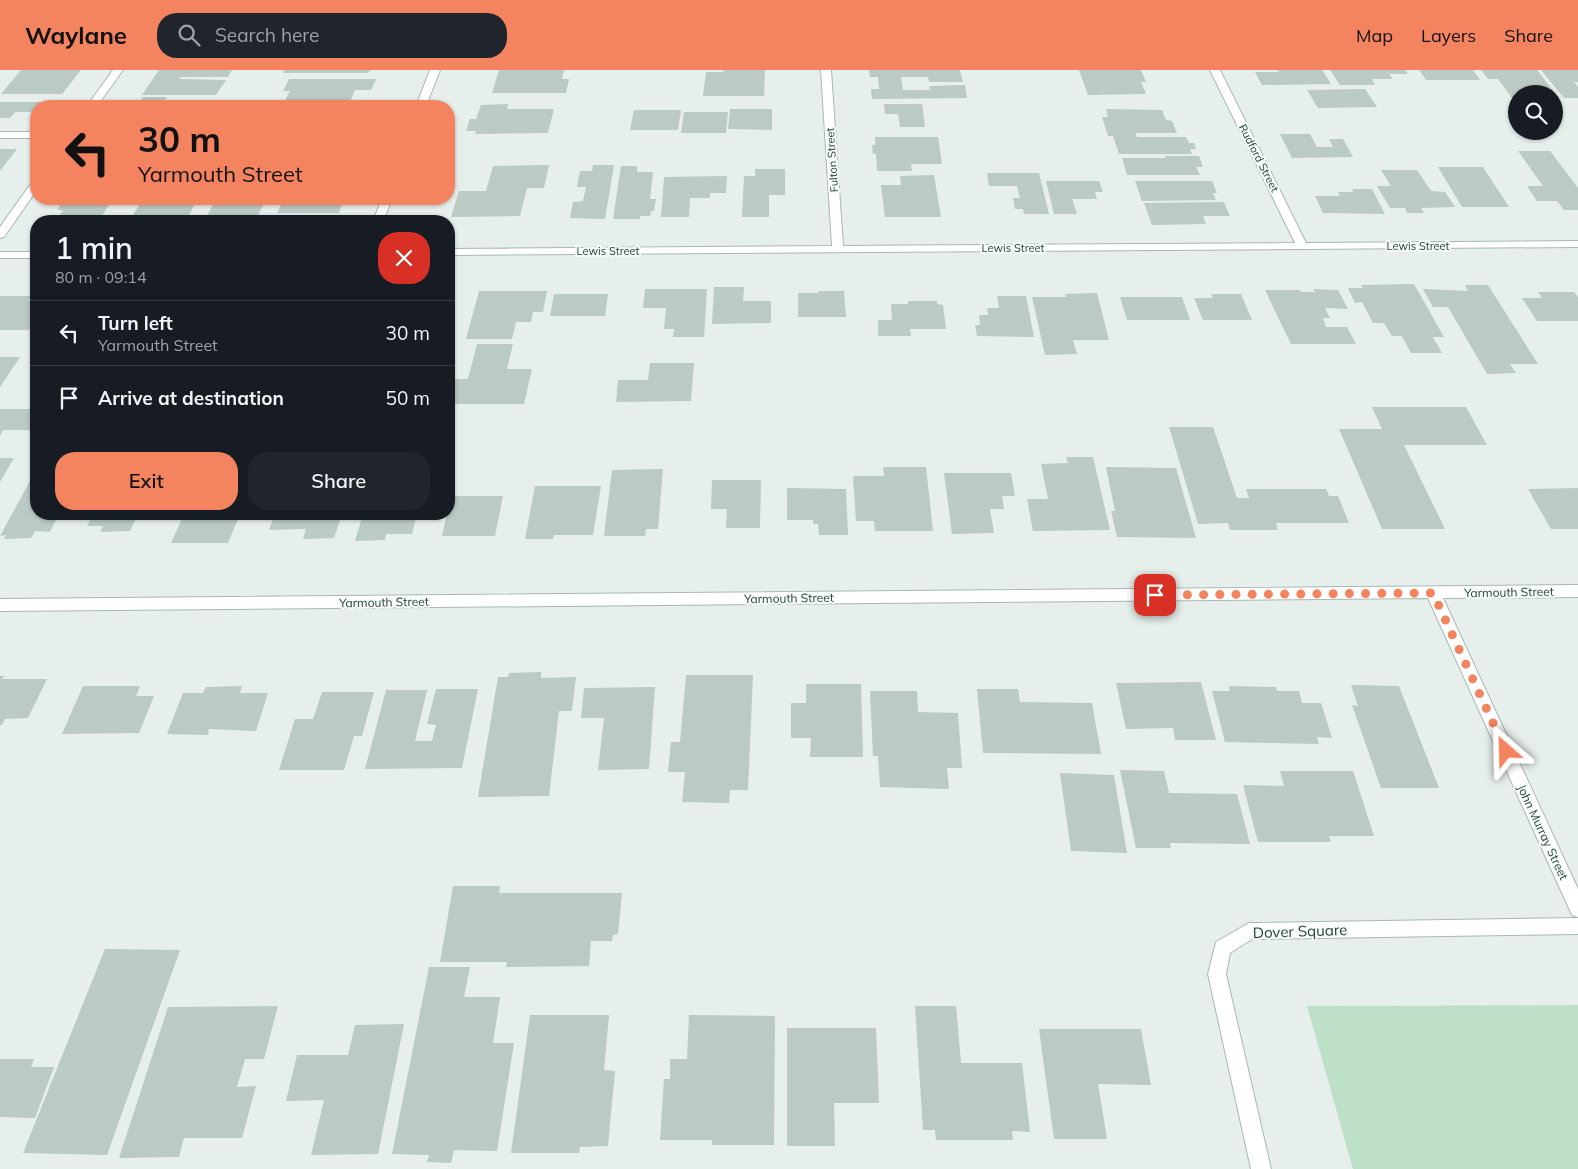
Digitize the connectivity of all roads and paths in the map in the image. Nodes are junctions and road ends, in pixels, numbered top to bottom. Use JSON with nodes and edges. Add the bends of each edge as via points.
{"nodes":[{"id":1,"x":118,"y":70,"type":"edge"},
{"id":2,"x":435,"y":70,"type":"edge"},
{"id":3,"x":826,"y":70,"type":"edge"},
{"id":4,"x":1215,"y":70,"type":"edge"},
{"id":5,"x":96,"y":100,"type":"edge"},
{"id":6,"x":424,"y":100,"type":"edge"},
{"id":7,"x":0,"y":135,"type":"edge"},
{"id":8,"x":30,"y":135,"type":"edge"},
{"id":9,"x":30,"y":192,"type":"edge"},
{"id":10,"x":0,"y":235,"type":"edge"},
{"id":11,"x":1578,"y":244,"type":"edge"},
{"id":12,"x":1302,"y":246,"type":"junction"},
{"id":13,"x":838,"y":250,"type":"junction"},
{"id":14,"x":455,"y":252,"type":"edge"},
{"id":15,"x":0,"y":255,"type":"edge"},
{"id":16,"x":30,"y":255,"type":"edge"},
{"id":17,"x":1578,"y":591,"type":"edge"},
{"id":18,"x":1433,"y":593,"type":"junction"},
{"id":19,"x":0,"y":605,"type":"edge"},
{"id":20,"x":1578,"y":909,"type":"edge"},
{"id":21,"x":1578,"y":926,"type":"edge"},
{"id":22,"x":1261,"y":1169,"type":"edge"}],
"edges":[{"from":1,"to":5,"type":"street"},
{"from":2,"to":6,"type":"street"},
{"from":3,"to":13,"type":"street","name":"Fulton Street"},
{"from":4,"to":12,"type":"street","name":"Rudford Street"},
{"from":7,"to":8,"type":"street"},
{"from":9,"to":10,"type":"street"},
{"from":11,"to":12,"type":"street","name":"Lewis Street"},
{"from":12,"to":13,"type":"street","name":"Lewis Street"},
{"from":13,"to":14,"type":"street","name":"Lewis Street"},
{"from":15,"to":16,"type":"street"},
{"from":17,"to":18,"type":"street","name":"Yarmouth Street"},
{"from":18,"to":19,"type":"street","name":"Yarmouth Street"},
{"from":18,"to":20,"type":"street","name":"John Murray Street"},
{"from":21,"to":22,"type":"street","name":"Dover Square","via":[[1248,931],[1222,948],[1217,974]]}]}
